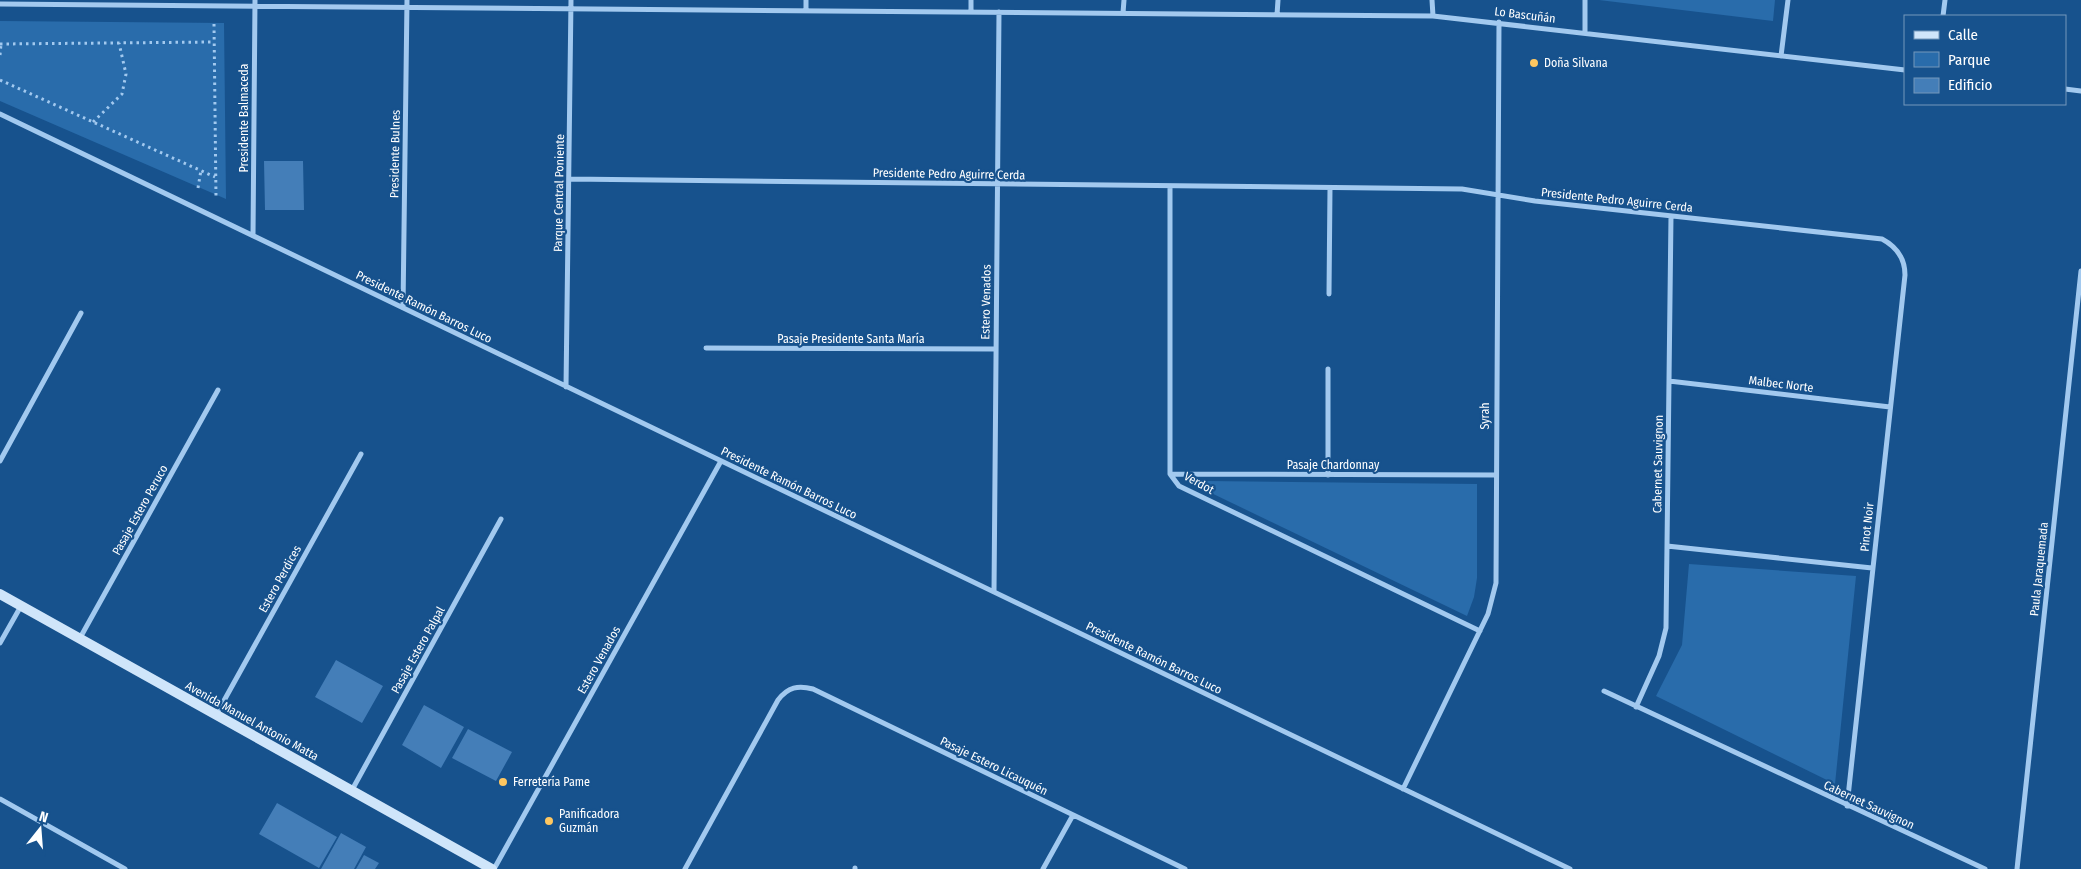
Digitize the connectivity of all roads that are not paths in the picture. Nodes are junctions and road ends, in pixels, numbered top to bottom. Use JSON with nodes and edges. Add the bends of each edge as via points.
{"nodes":[{"id":1,"x":255,"y":0,"type":"edge"},
{"id":2,"x":407,"y":0,"type":"edge"},
{"id":3,"x":571,"y":0,"type":"edge"},
{"id":4,"x":806,"y":0,"type":"edge"},
{"id":5,"x":971,"y":0,"type":"edge"},
{"id":6,"x":1124,"y":0,"type":"edge"},
{"id":7,"x":1278,"y":0,"type":"edge"},
{"id":8,"x":1432,"y":0,"type":"edge"},
{"id":9,"x":1585,"y":0,"type":"edge"},
{"id":10,"x":1788,"y":0,"type":"edge"},
{"id":11,"x":1945,"y":0,"type":"edge"},
{"id":12,"x":100,"y":2,"type":"edge"},
{"id":13,"x":0,"y":4,"type":"edge"},
{"id":14,"x":255,"y":6,"type":"junction"},
{"id":15,"x":407,"y":8,"type":"junction"},
{"id":16,"x":570,"y":9,"type":"junction"},
{"id":17,"x":806,"y":11,"type":"junction"},
{"id":18,"x":971,"y":12,"type":"junction"},
{"id":19,"x":999,"y":12,"type":"junction"},
{"id":20,"x":1123,"y":14,"type":"junction"},
{"id":21,"x":1277,"y":15,"type":"junction"},
{"id":22,"x":1943,"y":15,"type":"edge"},
{"id":23,"x":1433,"y":16,"type":"junction"},
{"id":24,"x":1498,"y":22,"type":"junction"},
{"id":25,"x":1585,"y":32,"type":"junction"},
{"id":26,"x":1782,"y":56,"type":"junction"},
{"id":27,"x":1904,"y":70,"type":"edge"},
{"id":28,"x":2066,"y":90,"type":"edge"},
{"id":29,"x":2081,"y":91,"type":"edge"},
{"id":30,"x":0,"y":114,"type":"edge"},
{"id":31,"x":569,"y":180,"type":"junction"},
{"id":32,"x":997,"y":184,"type":"junction"},
{"id":33,"x":1170,"y":186,"type":"junction"},
{"id":34,"x":1330,"y":188,"type":"junction"},
{"id":35,"x":1497,"y":195,"type":"junction"},
{"id":36,"x":1671,"y":216,"type":"junction"},
{"id":37,"x":253,"y":236,"type":"junction"},
{"id":38,"x":1898,"y":251,"type":"joint"},
{"id":39,"x":2081,"y":272,"type":"edge"},
{"id":40,"x":2080,"y":285,"type":"edge"},
{"id":41,"x":1329,"y":294,"type":"dead end"},
{"id":42,"x":403,"y":308,"type":"junction"},
{"id":43,"x":81,"y":313,"type":"dead end"},
{"id":44,"x":706,"y":348,"type":"dead end"},
{"id":45,"x":995,"y":349,"type":"junction"},
{"id":46,"x":1328,"y":369,"type":"dead end"},
{"id":47,"x":1669,"y":381,"type":"junction"},
{"id":48,"x":566,"y":387,"type":"junction"},
{"id":49,"x":218,"y":390,"type":"dead end"},
{"id":50,"x":1890,"y":407,"type":"junction"},
{"id":51,"x":361,"y":454,"type":"dead end"},
{"id":52,"x":0,"y":461,"type":"edge"},
{"id":53,"x":721,"y":461,"type":"junction"},
{"id":54,"x":1170,"y":474,"type":"junction"},
{"id":55,"x":1328,"y":475,"type":"junction"},
{"id":56,"x":1495,"y":476,"type":"junction"},
{"id":57,"x":501,"y":519,"type":"dead end"},
{"id":58,"x":1667,"y":546,"type":"junction"},
{"id":59,"x":1872,"y":568,"type":"junction"},
{"id":60,"x":994,"y":592,"type":"junction"},
{"id":61,"x":0,"y":594,"type":"edge"},
{"id":62,"x":21,"y":606,"type":"junction"},
{"id":63,"x":1480,"y":631,"type":"junction"},
{"id":64,"x":80,"y":638,"type":"junction"},
{"id":65,"x":0,"y":643,"type":"edge"},
{"id":66,"x":1604,"y":691,"type":"dead end"},
{"id":67,"x":1636,"y":707,"type":"junction"},
{"id":68,"x":216,"y":715,"type":"junction"},
{"id":69,"x":1403,"y":789,"type":"junction"},
{"id":70,"x":352,"y":790,"type":"junction"},
{"id":71,"x":0,"y":799,"type":"edge"},
{"id":72,"x":1847,"y":806,"type":"junction"},
{"id":73,"x":1073,"y":815,"type":"junction"},
{"id":74,"x":125,"y":869,"type":"edge"},
{"id":75,"x":493,"y":869,"type":"edge"},
{"id":76,"x":685,"y":869,"type":"edge"},
{"id":77,"x":1043,"y":869,"type":"edge"},
{"id":78,"x":1185,"y":869,"type":"edge"},
{"id":79,"x":1570,"y":869,"type":"edge"},
{"id":80,"x":1984,"y":869,"type":"edge"},
{"id":81,"x":2016,"y":869,"type":"edge"}],
"edges":[{"from":1,"to":14,"type":"street","name":"Presidente Balmaceda"},
{"from":2,"to":15,"type":"street","name":"Presidente Bulnes"},
{"from":3,"to":16,"type":"street","name":"Parque Central Poniente"},
{"from":4,"to":17,"type":"street"},
{"from":5,"to":18,"type":"street"},
{"from":6,"to":20,"type":"street"},
{"from":7,"to":21,"type":"street"},
{"from":8,"to":23,"type":"street"},
{"from":9,"to":25,"type":"street"},
{"from":10,"to":26,"type":"street"},
{"from":11,"to":22,"type":"street"},
{"from":12,"to":13,"type":"street","name":"Lo Bascuñán"},
{"from":12,"to":14,"type":"street","name":"Lo Bascuñán"},
{"from":14,"to":15,"type":"street","name":"Lo Bascuñán"},
{"from":14,"to":37,"type":"street","name":"Presidente Balmaceda"},
{"from":15,"to":16,"type":"street","name":"Lo Bascuñán"},
{"from":15,"to":42,"type":"street","name":"Presidente Bulnes"},
{"from":16,"to":17,"type":"street","name":"Lo Bascuñán"},
{"from":16,"to":31,"type":"street","name":"Parque Central Poniente"},
{"from":17,"to":18,"type":"street","name":"Lo Bascuñán"},
{"from":18,"to":19,"type":"street","name":"Lo Bascuñán"},
{"from":19,"to":20,"type":"street","name":"Lo Bascuñán"},
{"from":19,"to":32,"type":"street","name":"Estero Venados"},
{"from":20,"to":21,"type":"street","name":"Lo Bascuñán"},
{"from":21,"to":23,"type":"street","name":"Lo Bascuñán"},
{"from":23,"to":24,"type":"street","name":"Lo Bascuñán"},
{"from":24,"to":25,"type":"street","name":"Lo Bascuñán"},
{"from":24,"to":35,"type":"street","name":"Syrah"},
{"from":25,"to":26,"type":"street","name":"Lo Bascuñán"},
{"from":26,"to":27,"type":"street","name":"Lo Bascuñán"},
{"from":28,"to":29,"type":"street"},
{"from":30,"to":37,"type":"street","name":"Presidente Ramón Barros Luco"},
{"from":31,"to":32,"type":"street","name":"Presidente Pedro Aguirre Cerda"},
{"from":31,"to":48,"type":"street","name":"Parque Central Poniente"},
{"from":32,"to":33,"type":"street","name":"Presidente Pedro Aguirre Cerda"},
{"from":32,"to":45,"type":"street","name":"Estero Venados"},
{"from":33,"to":34,"type":"street","name":"Presidente Pedro Aguirre Cerda"},
{"from":33,"to":54,"type":"street","name":"Verdot"},
{"from":34,"to":35,"type":"street","name":"Presidente Pedro Aguirre Cerda","via":[[1462,189]]},
{"from":34,"to":41,"type":"street"},
{"from":35,"to":36,"type":"street","name":"Presidente Pedro Aguirre Cerda"},
{"from":35,"to":56,"type":"street","name":"Syrah"},
{"from":36,"to":38,"type":"street","name":"Presidente Pedro Aguirre Cerda","via":[[1872,237],[1882,239]]},
{"from":36,"to":47,"type":"street","name":"Cabernet Sauvignon"},
{"from":37,"to":42,"type":"street","name":"Presidente Ramón Barros Luco"},
{"from":38,"to":50,"type":"street","name":"Pinot Noir","via":[[1905,266],[1905,275]]},
{"from":39,"to":40,"type":"street","name":"Paula Jaraquemada"},
{"from":40,"to":81,"type":"street","name":"Paula Jaraquemada"},
{"from":42,"to":48,"type":"street","name":"Presidente Ramón Barros Luco"},
{"from":43,"to":52,"type":"street"},
{"from":44,"to":45,"type":"street","name":"Pasaje Presidente Santa María"},
{"from":45,"to":60,"type":"street","name":"Estero Venados"},
{"from":46,"to":55,"type":"street"},
{"from":47,"to":50,"type":"street","name":"Malbec Norte"},
{"from":47,"to":58,"type":"street","name":"Cabernet Sauvignon"},
{"from":48,"to":53,"type":"street","name":"Presidente Ramón Barros Luco"},
{"from":49,"to":64,"type":"street","name":"Pasaje Estero Peruco"},
{"from":50,"to":59,"type":"street","name":"Pinot Noir"},
{"from":51,"to":68,"type":"street","name":"Estero Perdices"},
{"from":53,"to":60,"type":"street","name":"Presidente Ramón Barros Luco"},
{"from":53,"to":75,"type":"street","name":"Estero Venados"},
{"from":54,"to":55,"type":"street","name":"Pasaje Chardonnay"},
{"from":54,"to":63,"type":"street","name":"Verdot","via":[[1179,486]]},
{"from":55,"to":56,"type":"street","name":"Pasaje Chardonnay"},
{"from":56,"to":63,"type":"street","name":"Syrah","via":[[1496,583],[1492,604]]},
{"from":57,"to":70,"type":"street","name":"Pasaje Estero Palpal"},
{"from":58,"to":59,"type":"street"},
{"from":58,"to":67,"type":"street","name":"Cabernet Sauvignon","via":[[1666,628],[1659,656]]},
{"from":59,"to":72,"type":"street","name":"Pinot Noir"},
{"from":60,"to":69,"type":"street","name":"Presidente Ramón Barros Luco"},
{"from":61,"to":62,"type":"street","name":"Avenida Manuel Antonio Matta"},
{"from":62,"to":64,"type":"street","name":"Avenida Manuel Antonio Matta"},
{"from":62,"to":65,"type":"street"},
{"from":63,"to":69,"type":"street","name":"Syrah"},
{"from":64,"to":68,"type":"street","name":"Avenida Manuel Antonio Matta"},
{"from":66,"to":67,"type":"street","name":"Cabernet Sauvignon"},
{"from":67,"to":72,"type":"street","name":"Cabernet Sauvignon"},
{"from":68,"to":70,"type":"street","name":"Avenida Manuel Antonio Matta"},
{"from":69,"to":79,"type":"street","name":"Presidente Ramón Barros Luco"},
{"from":70,"to":75,"type":"street","name":"Avenida Manuel Antonio Matta"},
{"from":71,"to":74,"type":"street"},
{"from":72,"to":80,"type":"street","name":"Cabernet Sauvignon"},
{"from":73,"to":76,"type":"street","name":"Pasaje Estero Licauquén","via":[[803,686],[784,692],[778,700]]},
{"from":73,"to":77,"type":"street"},
{"from":73,"to":78,"type":"street","name":"Pasaje Estero Licauquén"}]}
